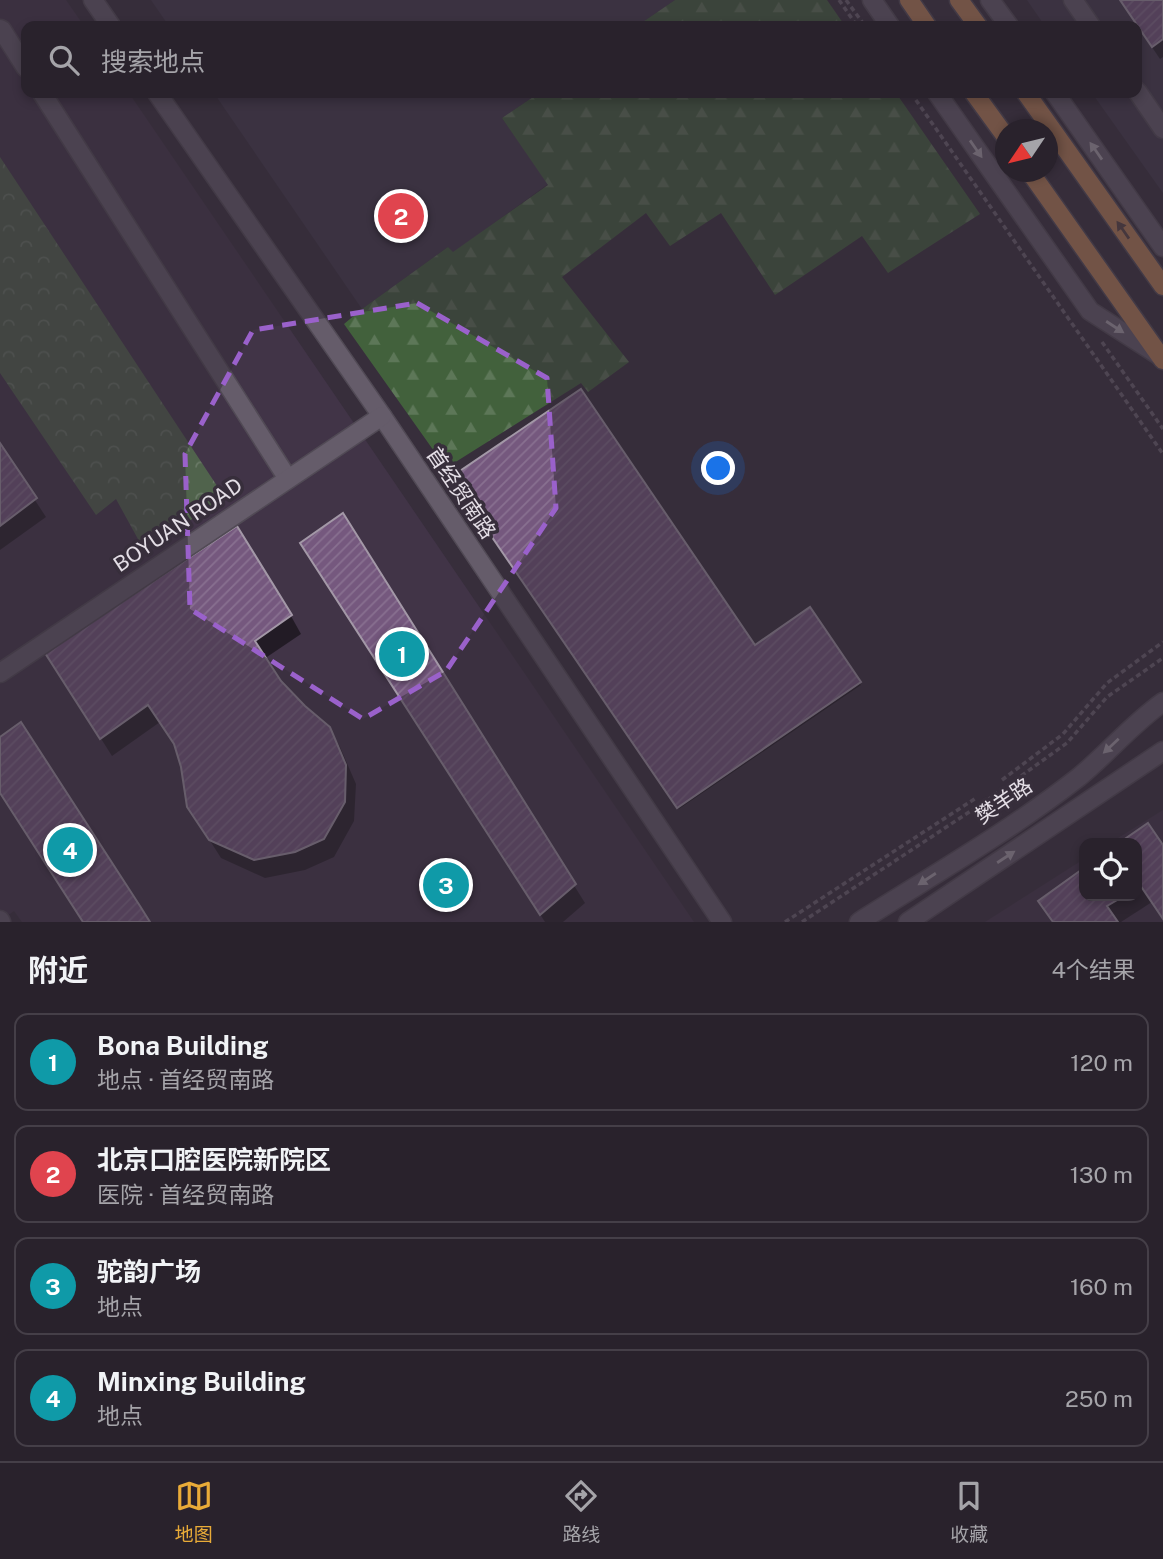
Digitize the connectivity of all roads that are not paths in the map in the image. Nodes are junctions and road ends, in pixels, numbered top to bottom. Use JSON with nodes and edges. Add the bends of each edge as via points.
{"nodes":[{"id":1,"x":93,"y":0,"type":"edge"},
{"id":2,"x":872,"y":0,"type":"edge"},
{"id":3,"x":909,"y":0,"type":"edge"},
{"id":4,"x":959,"y":0,"type":"edge"},
{"id":5,"x":990,"y":0,"type":"edge"},
{"id":6,"x":1073,"y":0,"type":"edge"},
{"id":7,"x":108,"y":21,"type":"edge"},
{"id":8,"x":887,"y":21,"type":"edge"},
{"id":9,"x":924,"y":21,"type":"edge"},
{"id":10,"x":974,"y":21,"type":"edge"},
{"id":11,"x":1005,"y":21,"type":"edge"},
{"id":12,"x":1088,"y":21,"type":"edge"},
{"id":13,"x":0,"y":29,"type":"edge"},
{"id":14,"x":21,"y":60,"type":"edge"},
{"id":15,"x":45,"y":98,"type":"edge"},
{"id":16,"x":160,"y":98,"type":"edge"},
{"id":17,"x":941,"y":98,"type":"edge"},
{"id":18,"x":978,"y":98,"type":"edge"},
{"id":19,"x":1030,"y":98,"type":"edge"},
{"id":20,"x":1059,"y":98,"type":"edge"},
{"id":21,"x":1142,"y":98,"type":"edge"},
{"id":22,"x":995,"y":122,"type":"edge"},
{"id":23,"x":1163,"y":129,"type":"edge"},
{"id":24,"x":1037,"y":182,"type":"edge"},
{"id":25,"x":1163,"y":247,"type":"edge"},
{"id":26,"x":1163,"y":286,"type":"edge"},
{"id":27,"x":1162,"y":358,"type":"edge"},
{"id":28,"x":382,"y":416,"type":"junction"},
{"id":29,"x":288,"y":479,"type":"junction"},
{"id":30,"x":0,"y":673,"type":"edge"},
{"id":31,"x":1163,"y":702,"type":"edge"},
{"id":32,"x":1163,"y":751,"type":"edge"},
{"id":33,"x":722,"y":922,"type":"edge"},
{"id":34,"x":859,"y":922,"type":"edge"},
{"id":35,"x":908,"y":922,"type":"edge"}],
"edges":[{"from":1,"to":7,"type":"street"},
{"from":2,"to":8,"type":"street"},
{"from":3,"to":9,"type":"main road"},
{"from":4,"to":10,"type":"main road"},
{"from":5,"to":11,"type":"street"},
{"from":6,"to":12,"type":"street"},
{"from":13,"to":14,"type":"street"},
{"from":15,"to":29,"type":"street"},
{"from":16,"to":28,"type":"street","name":"首经贸南路"},
{"from":17,"to":27,"type":"street","one_way":true,"via":[[1090,311]]},
{"from":18,"to":22,"type":"main road"},
{"from":26,"to":19,"type":"main road","one_way":true},
{"from":25,"to":20,"type":"street","one_way":true},
{"from":21,"to":23,"type":"street"},
{"from":24,"to":27,"type":"main road"},
{"from":28,"to":29,"type":"street","name":"BOYUAN ROAD"},
{"from":28,"to":33,"type":"street","name":"首经贸南路"},
{"from":29,"to":30,"type":"street","name":"BOYUAN ROAD"},
{"from":31,"to":34,"type":"street","name":"樊羊路","one_way":true,"via":[[1080,776]]},
{"from":35,"to":32,"type":"street","one_way":true}]}
